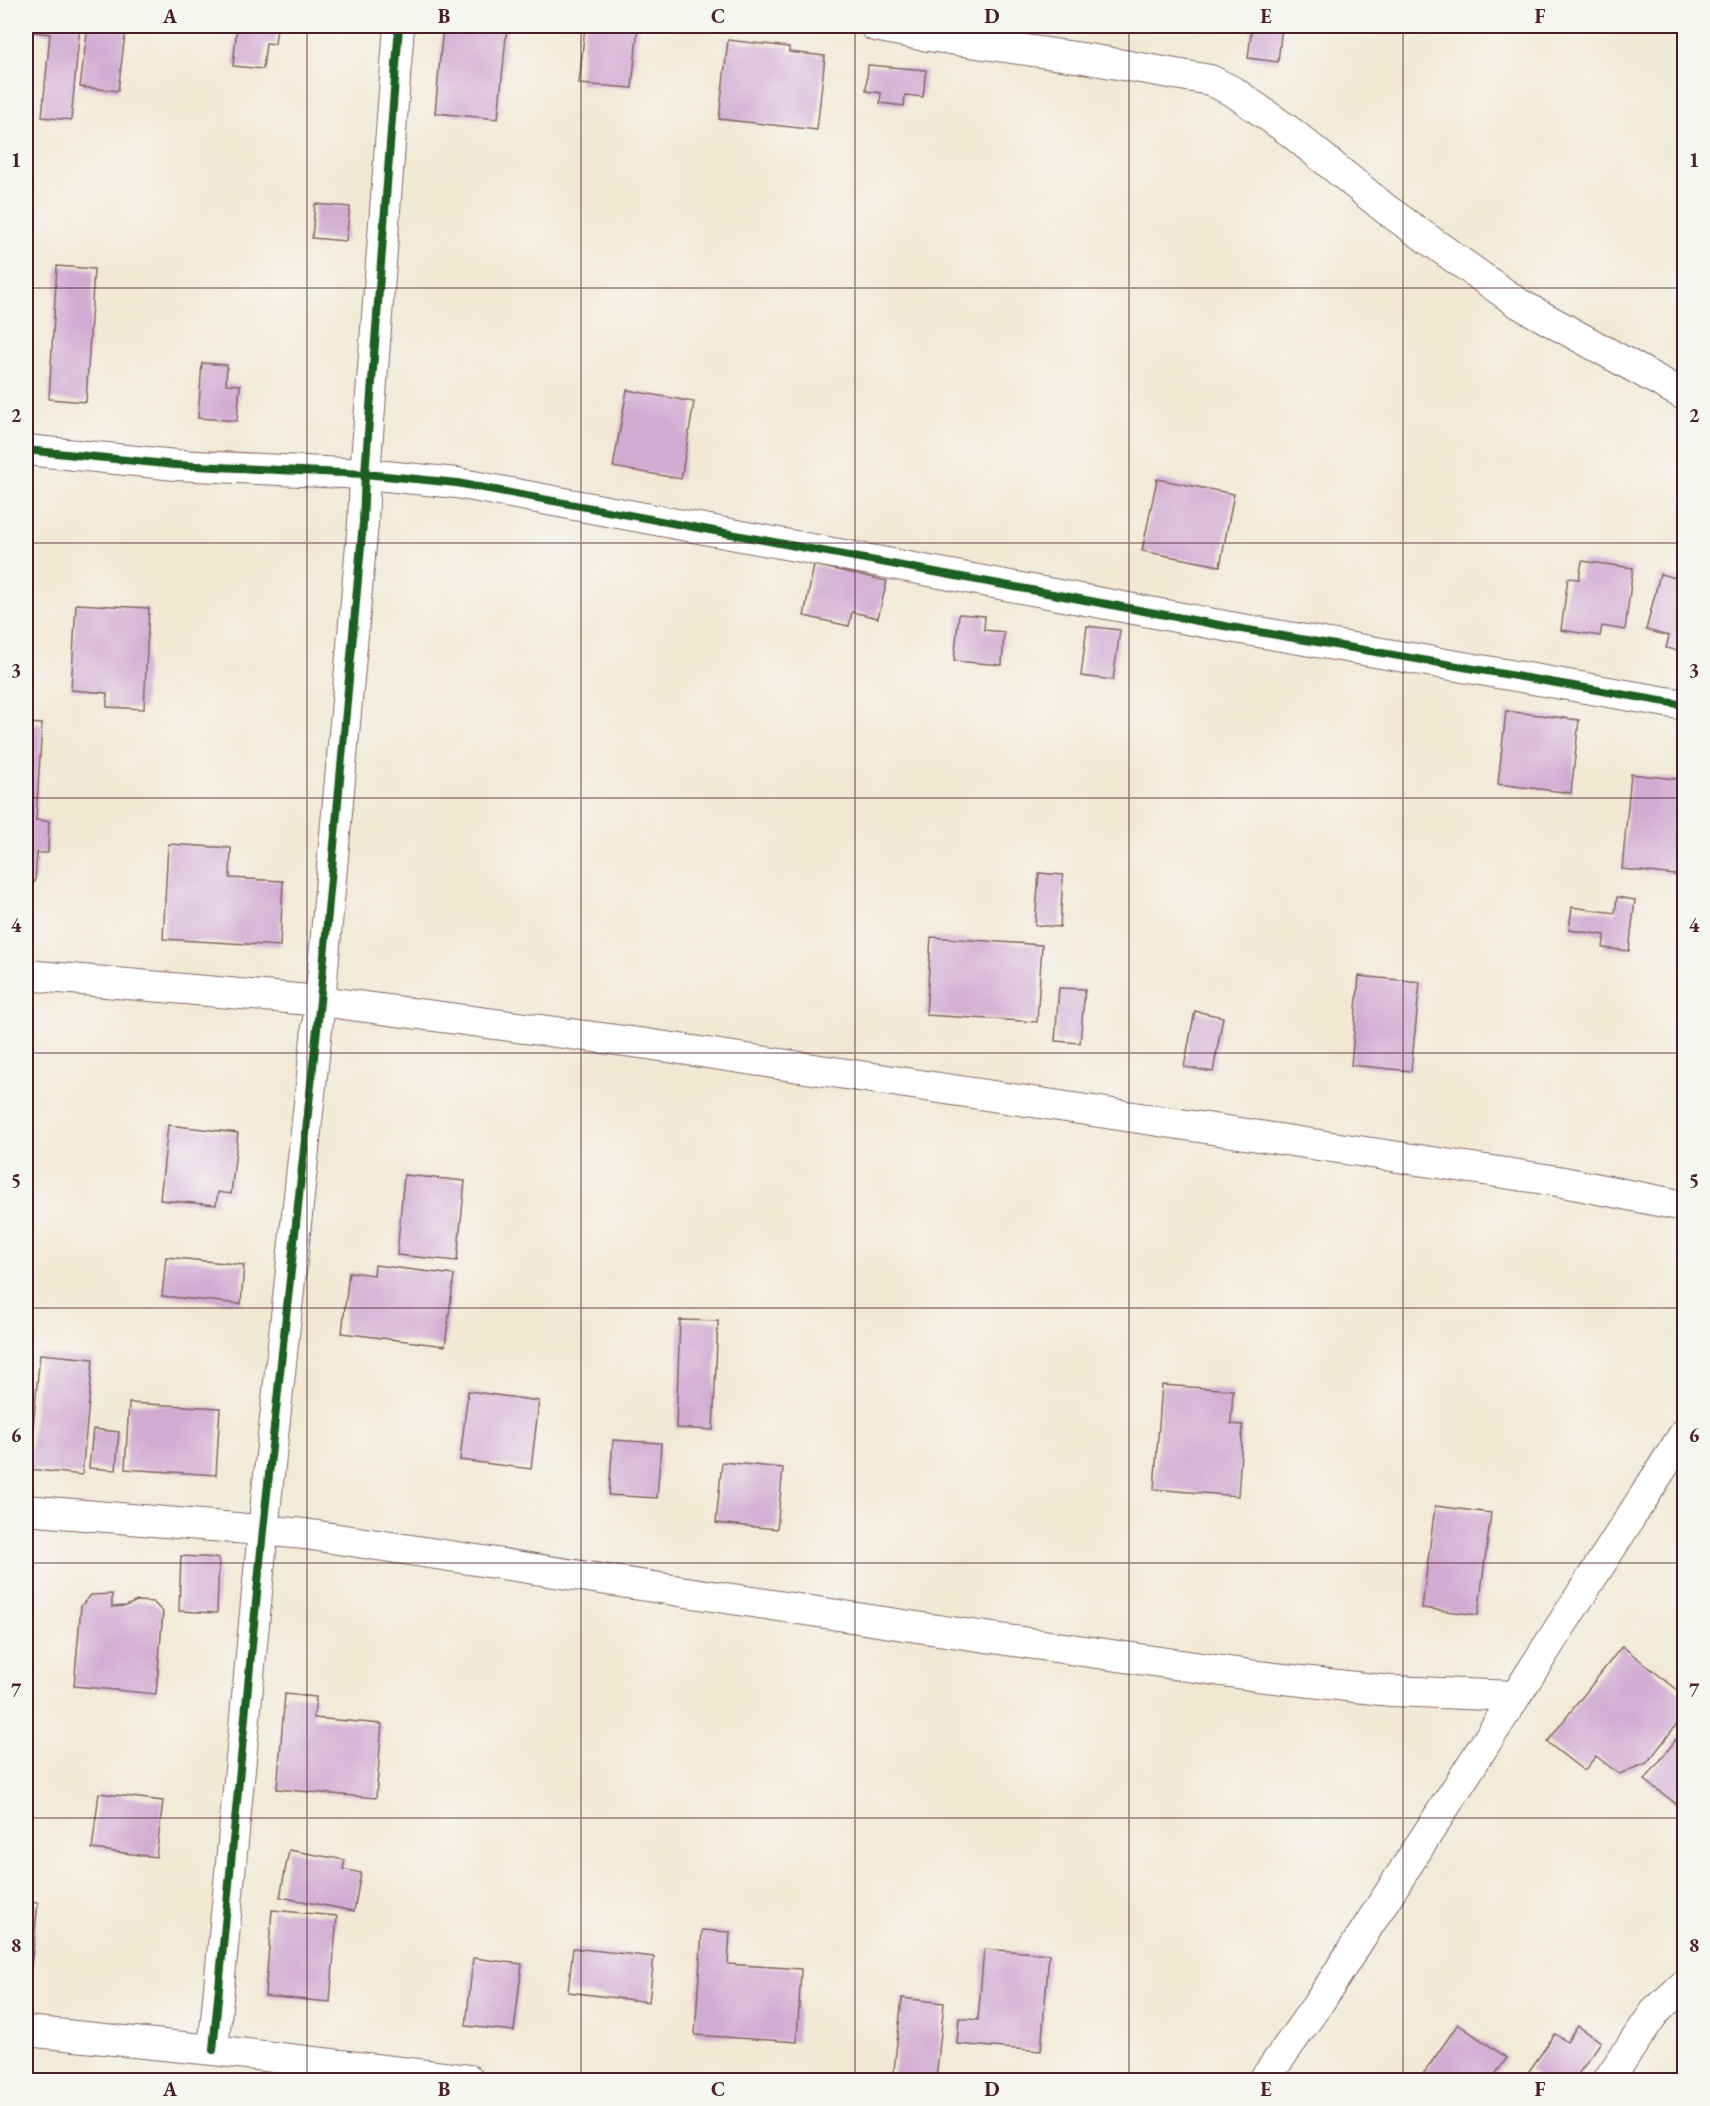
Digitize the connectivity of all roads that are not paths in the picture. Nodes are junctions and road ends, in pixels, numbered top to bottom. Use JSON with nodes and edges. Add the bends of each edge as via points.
{"nodes":[{"id":1,"x":399,"y":26,"type":"edge"},
{"id":2,"x":875,"y":26,"type":"edge"},
{"id":3,"x":1684,"y":395,"type":"edge"},
{"id":4,"x":26,"y":450,"type":"edge"},
{"id":5,"x":365,"y":474,"type":"junction"},
{"id":6,"x":1684,"y":705,"type":"edge"},
{"id":7,"x":26,"y":975,"type":"edge"},
{"id":8,"x":320,"y":1001,"type":"junction"},
{"id":9,"x":1684,"y":1206,"type":"edge"},
{"id":10,"x":1684,"y":1434,"type":"edge"},
{"id":11,"x":26,"y":1510,"type":"edge"},
{"id":12,"x":263,"y":1530,"type":"junction"},
{"id":13,"x":1514,"y":1696,"type":"junction"},
{"id":14,"x":1684,"y":1985,"type":"edge"},
{"id":15,"x":26,"y":2031,"type":"edge"},
{"id":16,"x":213,"y":2050,"type":"junction"},
{"id":17,"x":1618,"y":2077,"type":"edge"},
{"id":18,"x":469,"y":2080,"type":"edge"},
{"id":19,"x":1264,"y":2080,"type":"edge"}],
"edges":[{"from":1,"to":5,"type":"street"},
{"from":2,"to":3,"type":"street","via":[[1210,80],[1234,92],[1387,210],[1518,303]]},
{"from":4,"to":5,"type":"street","via":[[176,465]]},
{"from":5,"to":6,"type":"street","via":[[457,483],[1230,627]]},
{"from":5,"to":8,"type":"street"},
{"from":7,"to":8,"type":"street"},
{"from":8,"to":9,"type":"street","via":[[718,1055],[1558,1181]]},
{"from":8,"to":12,"type":"street"},
{"from":10,"to":13,"type":"street"},
{"from":11,"to":12,"type":"street"},
{"from":12,"to":13,"type":"street","via":[[1257,1676],[1391,1691]]},
{"from":12,"to":16,"type":"street"},
{"from":13,"to":19,"type":"street","via":[[1320,2001]]},
{"from":14,"to":17,"type":"street","via":[[1654,2013]]},
{"from":15,"to":16,"type":"street"},
{"from":16,"to":18,"type":"street"}]}
